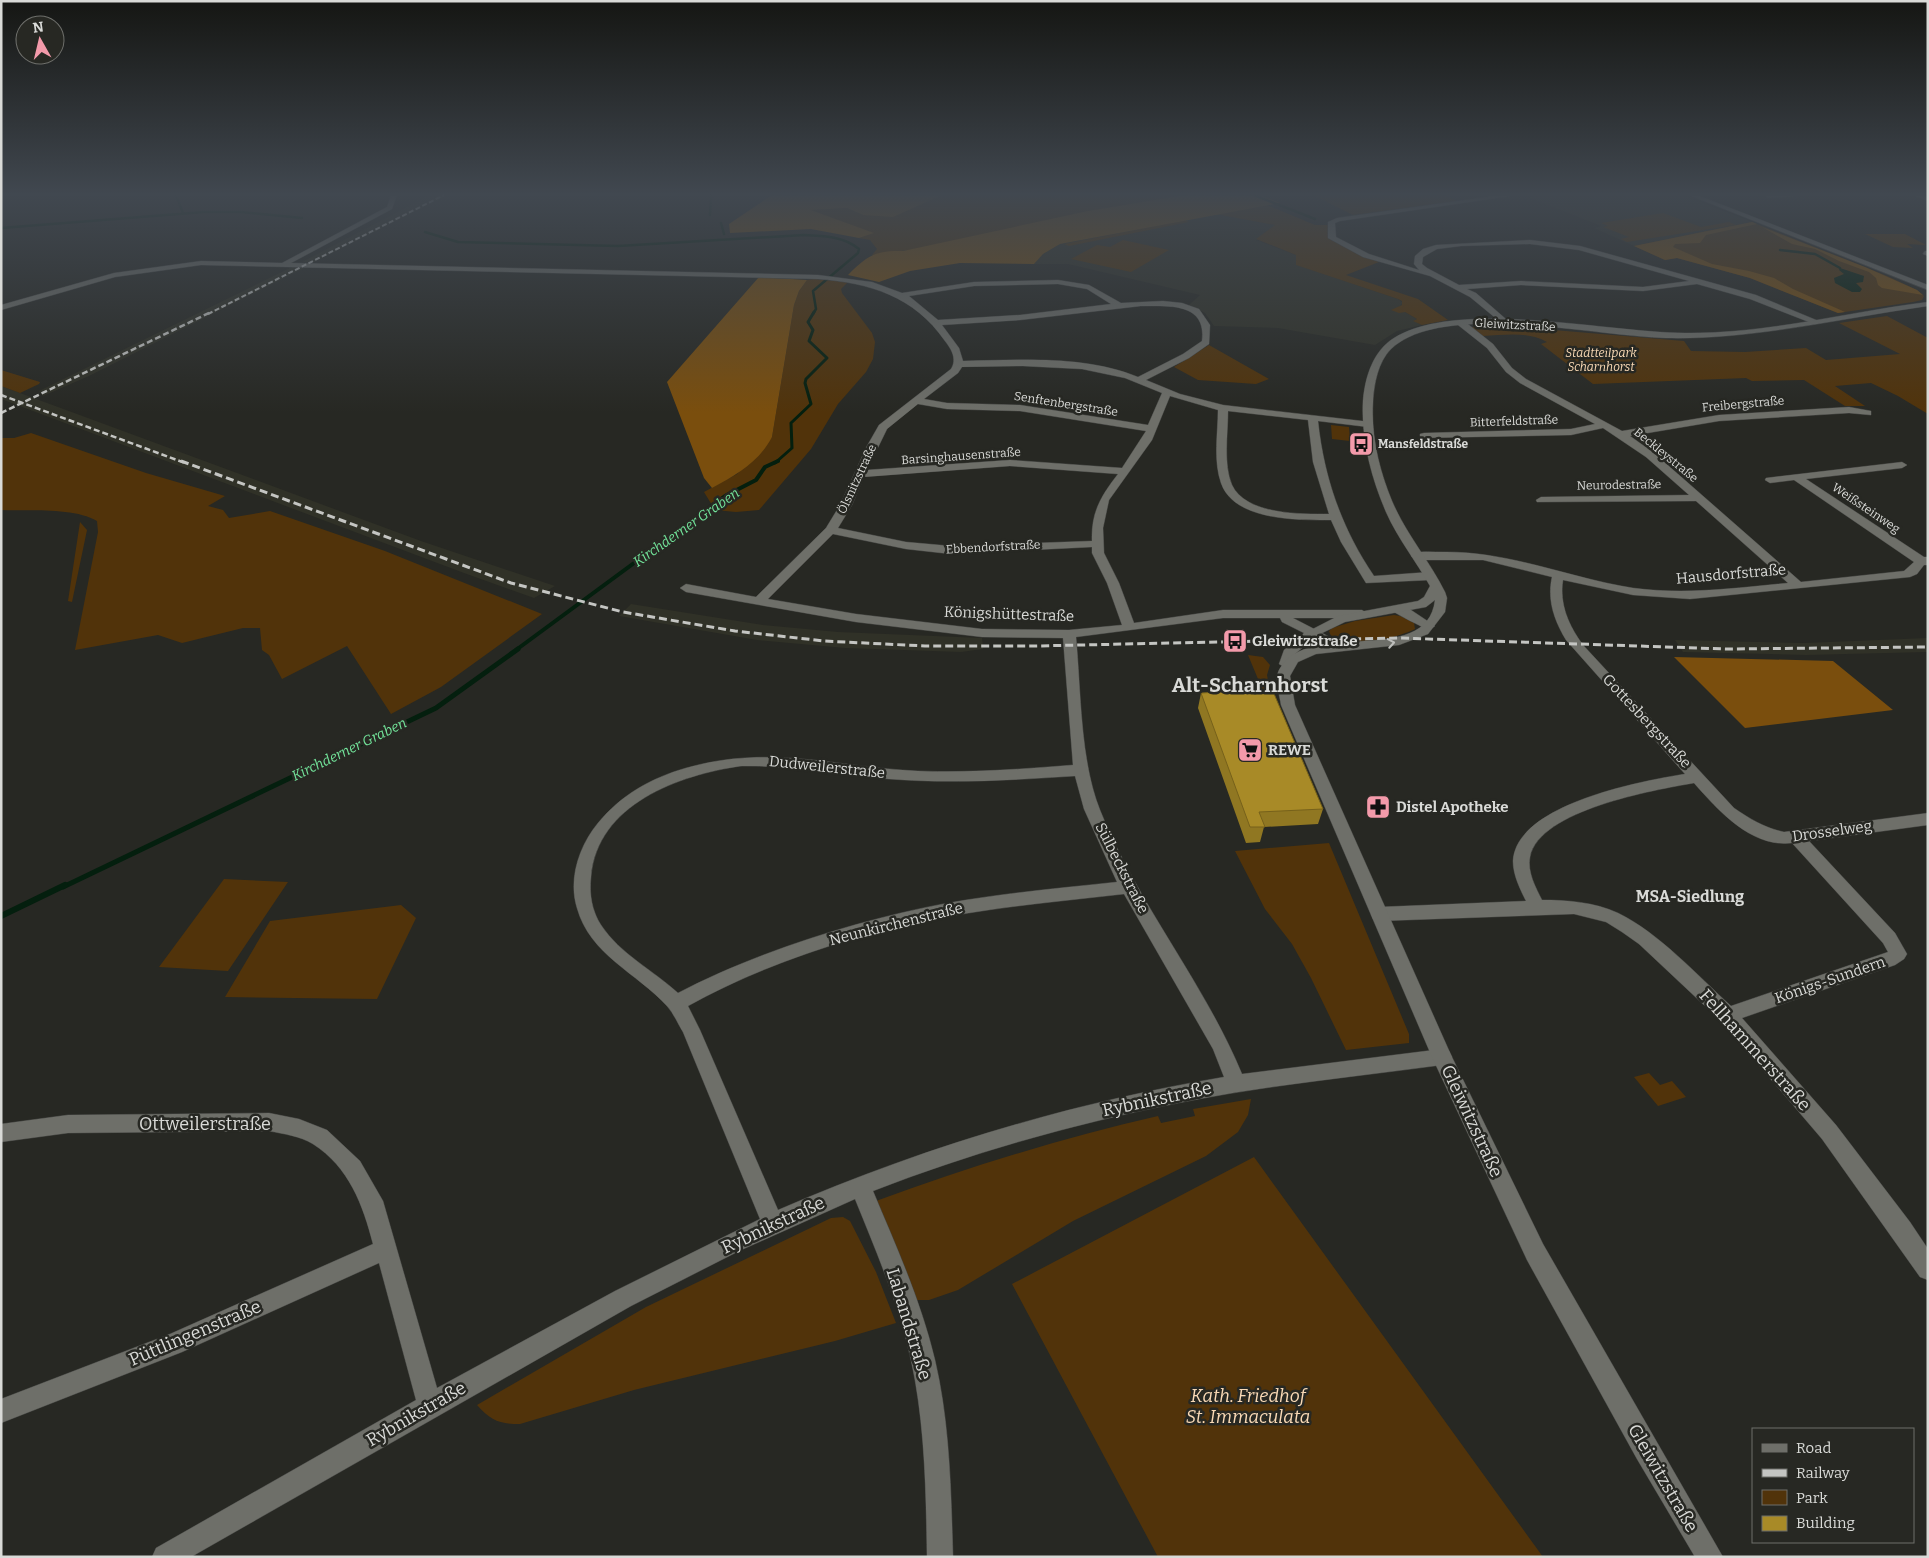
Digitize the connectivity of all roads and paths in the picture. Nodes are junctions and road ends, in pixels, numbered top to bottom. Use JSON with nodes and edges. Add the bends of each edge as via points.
{"nodes":[{"id":1,"x":158,"y":268,"type":"edge"},
{"id":2,"x":443,"y":268,"type":"edge"},
{"id":3,"x":1404,"y":268,"type":"edge"},
{"id":4,"x":1421,"y":268,"type":"edge"},
{"id":5,"x":1650,"y":268,"type":"edge"},
{"id":6,"x":1876,"y":268,"type":"edge"},
{"id":7,"x":1429,"y":274,"type":"junction"},
{"id":8,"x":1698,"y":282,"type":"junction"},
{"id":9,"x":1456,"y":287,"type":"junction"},
{"id":10,"x":1927,"y":288,"type":"edge"},
{"id":11,"x":902,"y":295,"type":"junction"},
{"id":12,"x":1119,"y":305,"type":"junction"},
{"id":13,"x":1927,"y":305,"type":"edge"},
{"id":14,"x":1,"y":308,"type":"edge"},
{"id":15,"x":1504,"y":322,"type":"junction"},
{"id":16,"x":1817,"y":322,"type":"junction"},
{"id":17,"x":936,"y":323,"type":"junction"},
{"id":18,"x":1461,"y":323,"type":"junction"},
{"id":19,"x":959,"y":364,"type":"junction"},
{"id":20,"x":1139,"y":380,"type":"junction"},
{"id":21,"x":1167,"y":392,"type":"junction"},
{"id":22,"x":916,"y":401,"type":"junction"},
{"id":23,"x":1223,"y":408,"type":"junction"},
{"id":24,"x":1868,"y":413,"type":"dead end"},
{"id":25,"x":1313,"y":418,"type":"junction"},
{"id":26,"x":1368,"y":424,"type":"junction"},
{"id":27,"x":1605,"y":426,"type":"junction"},
{"id":28,"x":1152,"y":429,"type":"junction"},
{"id":29,"x":1621,"y":434,"type":"junction"},
{"id":30,"x":1424,"y":436,"type":"dead end"},
{"id":31,"x":1902,"y":465,"type":"dead end"},
{"id":32,"x":1124,"y":472,"type":"junction"},
{"id":33,"x":860,"y":474,"type":"junction"},
{"id":34,"x":1796,"y":477,"type":"junction"},
{"id":35,"x":1770,"y":480,"type":"dead end"},
{"id":36,"x":1698,"y":498,"type":"junction"},
{"id":37,"x":1541,"y":500,"type":"dead end"},
{"id":38,"x":1336,"y":517,"type":"junction"},
{"id":39,"x":831,"y":530,"type":"junction"},
{"id":40,"x":1096,"y":544,"type":"junction"},
{"id":41,"x":1417,"y":556,"type":"junction"},
{"id":42,"x":1925,"y":561,"type":"edge"},
{"id":43,"x":1558,"y":575,"type":"junction"},
{"id":44,"x":1432,"y":582,"type":"junction"},
{"id":45,"x":1798,"y":585,"type":"junction"},
{"id":46,"x":686,"y":588,"type":"dead end"},
{"id":47,"x":759,"y":601,"type":"junction"},
{"id":48,"x":1397,"y":610,"type":"junction"},
{"id":49,"x":1268,"y":614,"type":"junction"},
{"id":50,"x":1363,"y":614,"type":"junction"},
{"id":51,"x":1429,"y":626,"type":"junction"},
{"id":52,"x":1129,"y":628,"type":"junction"},
{"id":53,"x":1313,"y":632,"type":"junction"},
{"id":54,"x":1069,"y":634,"type":"junction"},
{"id":55,"x":1342,"y":647,"type":"junction"},
{"id":56,"x":1286,"y":664,"type":"junction"},
{"id":57,"x":1080,"y":770,"type":"junction"},
{"id":58,"x":1698,"y":777,"type":"junction"},
{"id":59,"x":1928,"y":819,"type":"edge"},
{"id":60,"x":1796,"y":837,"type":"junction"},
{"id":61,"x":1128,"y":887,"type":"junction"},
{"id":62,"x":1537,"y":906,"type":"junction"},
{"id":63,"x":1379,"y":914,"type":"junction"},
{"id":64,"x":676,"y":1003,"type":"junction"},
{"id":65,"x":1728,"y":1015,"type":"junction"},
{"id":66,"x":1442,"y":1057,"type":"junction"},
{"id":67,"x":1236,"y":1083,"type":"junction"},
{"id":68,"x":1,"y":1133,"type":"edge"},
{"id":69,"x":860,"y":1186,"type":"junction"},
{"id":70,"x":773,"y":1223,"type":"junction"},
{"id":71,"x":386,"y":1248,"type":"junction"},
{"id":72,"x":1928,"y":1269,"type":"edge"},
{"id":73,"x":430,"y":1406,"type":"junction"},
{"id":74,"x":1,"y":1411,"type":"edge"},
{"id":75,"x":165,"y":1557,"type":"edge"},
{"id":76,"x":940,"y":1557,"type":"edge"},
{"id":77,"x":1710,"y":1557,"type":"edge"}],
"edges":[{"from":1,"to":14,"type":"street","via":[[97,278]]},
{"from":2,"to":11,"type":"street","via":[[837,278],[872,283]]},
{"from":3,"to":7,"type":"street"},
{"from":4,"to":7,"type":"street"},
{"from":5,"to":8,"type":"street"},
{"from":6,"to":10,"type":"street"},
{"from":7,"to":9,"type":"street"},
{"from":8,"to":9,"type":"street","via":[[1643,289],[1522,283]]},
{"from":8,"to":16,"type":"street","via":[[1753,296]]},
{"from":9,"to":15,"type":"street","via":[[1478,299]]},
{"from":11,"to":12,"type":"street","via":[[974,284],[1058,282],[1089,287]]},
{"from":11,"to":17,"type":"street"},
{"from":12,"to":17,"type":"street"},
{"from":12,"to":20,"type":"street","via":[[1160,304],[1187,308],[1198,313],[1208,328],[1206,342],[1200,347]]},
{"from":13,"to":16,"type":"street","name":"Gleiwitzstraße"},
{"from":15,"to":16,"type":"street","name":"Gleiwitzstraße","via":[[1671,336],[1753,333]]},
{"from":15,"to":18,"type":"street","name":"Gleiwitzstraße"},
{"from":17,"to":19,"type":"street","via":[[955,350]]},
{"from":18,"to":26,"type":"street","name":"Gleiwitzstraße","via":[[1413,333],[1395,341],[1385,350],[1378,358],[1372,378]]},
{"from":18,"to":27,"type":"street","name":"Beckleystraße","via":[[1490,346],[1509,370],[1523,381]]},
{"from":19,"to":20,"type":"street","via":[[1070,365]]},
{"from":19,"to":22,"type":"street","name":"Ölsnitzstraße","via":[[955,371]]},
{"from":20,"to":21,"type":"street"},
{"from":21,"to":23,"type":"street"},
{"from":21,"to":28,"type":"street"},
{"from":22,"to":28,"type":"street","name":"Senftenbergstraße","via":[[947,406],[1020,408]]},
{"from":22,"to":33,"type":"street","name":"Ölsnitzstraße","via":[[898,413],[878,434]]},
{"from":23,"to":25,"type":"street"},
{"from":23,"to":38,"type":"street","via":[[1226,482],[1235,496],[1252,506],[1285,516]]},
{"from":24,"to":29,"type":"street","name":"Freibergstraße","via":[[1849,410],[1719,418]]},
{"from":25,"to":26,"type":"street"},
{"from":25,"to":38,"type":"street","via":[[1317,462],[1326,497]]},
{"from":26,"to":41,"type":"street","name":"Gleiwitzstraße","via":[[1380,483]]},
{"from":27,"to":29,"type":"street","name":"Beckleystraße"},
{"from":27,"to":30,"type":"street","name":"Bitterfeldstraße","via":[[1571,432]]},
{"from":28,"to":32,"type":"street"},
{"from":29,"to":36,"type":"street","name":"Beckleystraße"},
{"from":31,"to":34,"type":"street","name":"Weißsteinweg"},
{"from":32,"to":33,"type":"street","name":"Barsinghausenstraße","via":[[1010,463]]},
{"from":32,"to":40,"type":"street","via":[[1101,507]]},
{"from":33,"to":39,"type":"street","name":"Ölsnitzstraße"},
{"from":34,"to":35,"type":"street","name":"Weißsteinweg"},
{"from":34,"to":42,"type":"street","name":"Weißsteinweg"},
{"from":36,"to":37,"type":"street","name":"Neurodestraße"},
{"from":36,"to":45,"type":"street","name":"Beckleystraße"},
{"from":38,"to":44,"type":"street","via":[[1346,544],[1370,580]]},
{"from":39,"to":40,"type":"street","name":"Ebbendorfstraße","via":[[917,547],[951,550]]},
{"from":39,"to":47,"type":"street","name":"Ölsnitzstraße"},
{"from":40,"to":52,"type":"street"},
{"from":41,"to":43,"type":"street","name":"Hausdorfstraße","via":[[1483,557]]},
{"from":41,"to":44,"type":"street","name":"Gleiwitzstraße"},
{"from":42,"to":45,"type":"street","name":"Hausdorfstraße","via":[[1906,574]]},
{"from":43,"to":45,"type":"street","name":"Hausdorfstraße","via":[[1611,588],[1676,596]]},
{"from":43,"to":58,"type":"street","name":"Gottesbergstraße","via":[[1555,598],[1563,628]]},
{"from":44,"to":48,"type":"street","name":"Gleiwitzstraße","via":[[1429,599]]},
{"from":44,"to":51,"type":"street","name":"Gleiwitzstraße","via":[[1441,597],[1438,614]]},
{"from":46,"to":47,"type":"street","name":"Königshüttestraße"},
{"from":47,"to":54,"type":"street","name":"Königshüttestraße","via":[[934,628],[982,633]]},
{"from":48,"to":50,"type":"street","name":"Gleiwitzstraße"},
{"from":48,"to":51,"type":"street"},
{"from":49,"to":50,"type":"street","name":"Königshüttestraße"},
{"from":49,"to":52,"type":"street","name":"Königshüttestraße","via":[[1224,614]]},
{"from":49,"to":53,"type":"street","via":[[1292,620]]},
{"from":50,"to":53,"type":"street","name":"Gleiwitzstraße"},
{"from":55,"to":51,"type":"street","one_way":true,"via":[[1396,643],[1419,635]]},
{"from":52,"to":54,"type":"street","name":"Königshüttestraße"},
{"from":53,"to":55,"type":"street"},
{"from":53,"to":56,"type":"street","name":"Gleiwitzstraße","via":[[1289,654]]},
{"from":54,"to":57,"type":"street","name":"Sülbeckstraße"},
{"from":55,"to":56,"type":"street","via":[[1306,652]]},
{"from":56,"to":63,"type":"street","name":"Gleiwitzstraße","via":[[1282,678],[1285,697]]},
{"from":57,"to":61,"type":"street","name":"Sülbeckstraße","via":[[1092,809]]},
{"from":57,"to":64,"type":"street","name":"Dudweilerstraße","via":[[964,777],[915,776],[800,761],[754,759],[706,765],[639,793],[620,808],[594,839],[581,882],[588,917],[605,942]]},
{"from":58,"to":60,"type":"street","name":"Drosselweg","via":[[1729,812],[1745,824],[1772,836]]},
{"from":58,"to":62,"type":"street","name":"Gottesbergstraße","via":[[1593,800],[1547,824],[1533,836],[1522,855],[1524,875]]},
{"from":59,"to":60,"type":"street","name":"Drosselweg"},
{"from":60,"to":65,"type":"street","name":"Königs-Sundern","via":[[1889,938],[1898,954],[1889,960]]},
{"from":61,"to":64,"type":"street","name":"Neunkirchenstraße","via":[[998,902],[900,921],[764,962]]},
{"from":61,"to":67,"type":"street","name":"Sülbeckstraße","via":[[1221,1046]]},
{"from":62,"to":63,"type":"street","name":"Fellhammerstraße"},
{"from":62,"to":65,"type":"street","name":"Fellhammerstraße","via":[[1574,907],[1611,918],[1645,939]]},
{"from":63,"to":66,"type":"street","name":"Gleiwitzstraße"},
{"from":64,"to":70,"type":"street","name":"Dudweilerstraße","via":[[691,1030]]},
{"from":65,"to":72,"type":"street","name":"Fellhammerstraße","via":[[1829,1132]]},
{"from":66,"to":67,"type":"street","name":"Rybnikstraße"},
{"from":66,"to":77,"type":"street","name":"Gleiwitzstraße","via":[[1535,1252]]},
{"from":67,"to":69,"type":"street","name":"Rybnikstraße","via":[[1076,1117],[956,1152]]},
{"from":68,"to":71,"type":"street","name":"Ottweilerstraße","via":[[68,1124],[269,1122],[299,1128],[320,1137],[353,1168],[372,1201]]},
{"from":69,"to":70,"type":"street","name":"Rybnikstraße"},
{"from":69,"to":76,"type":"street","name":"Labandstraße","via":[[912,1323],[928,1385],[938,1474]]},
{"from":70,"to":73,"type":"street","name":"Rybnikstraße","via":[[624,1297]]},
{"from":71,"to":73,"type":"street","name":"Ottweilerstraße"},
{"from":71,"to":74,"type":"street","name":"Püttlingenstraße","via":[[174,1344]]},
{"from":73,"to":75,"type":"street","name":"Rybnikstraße"}]}
